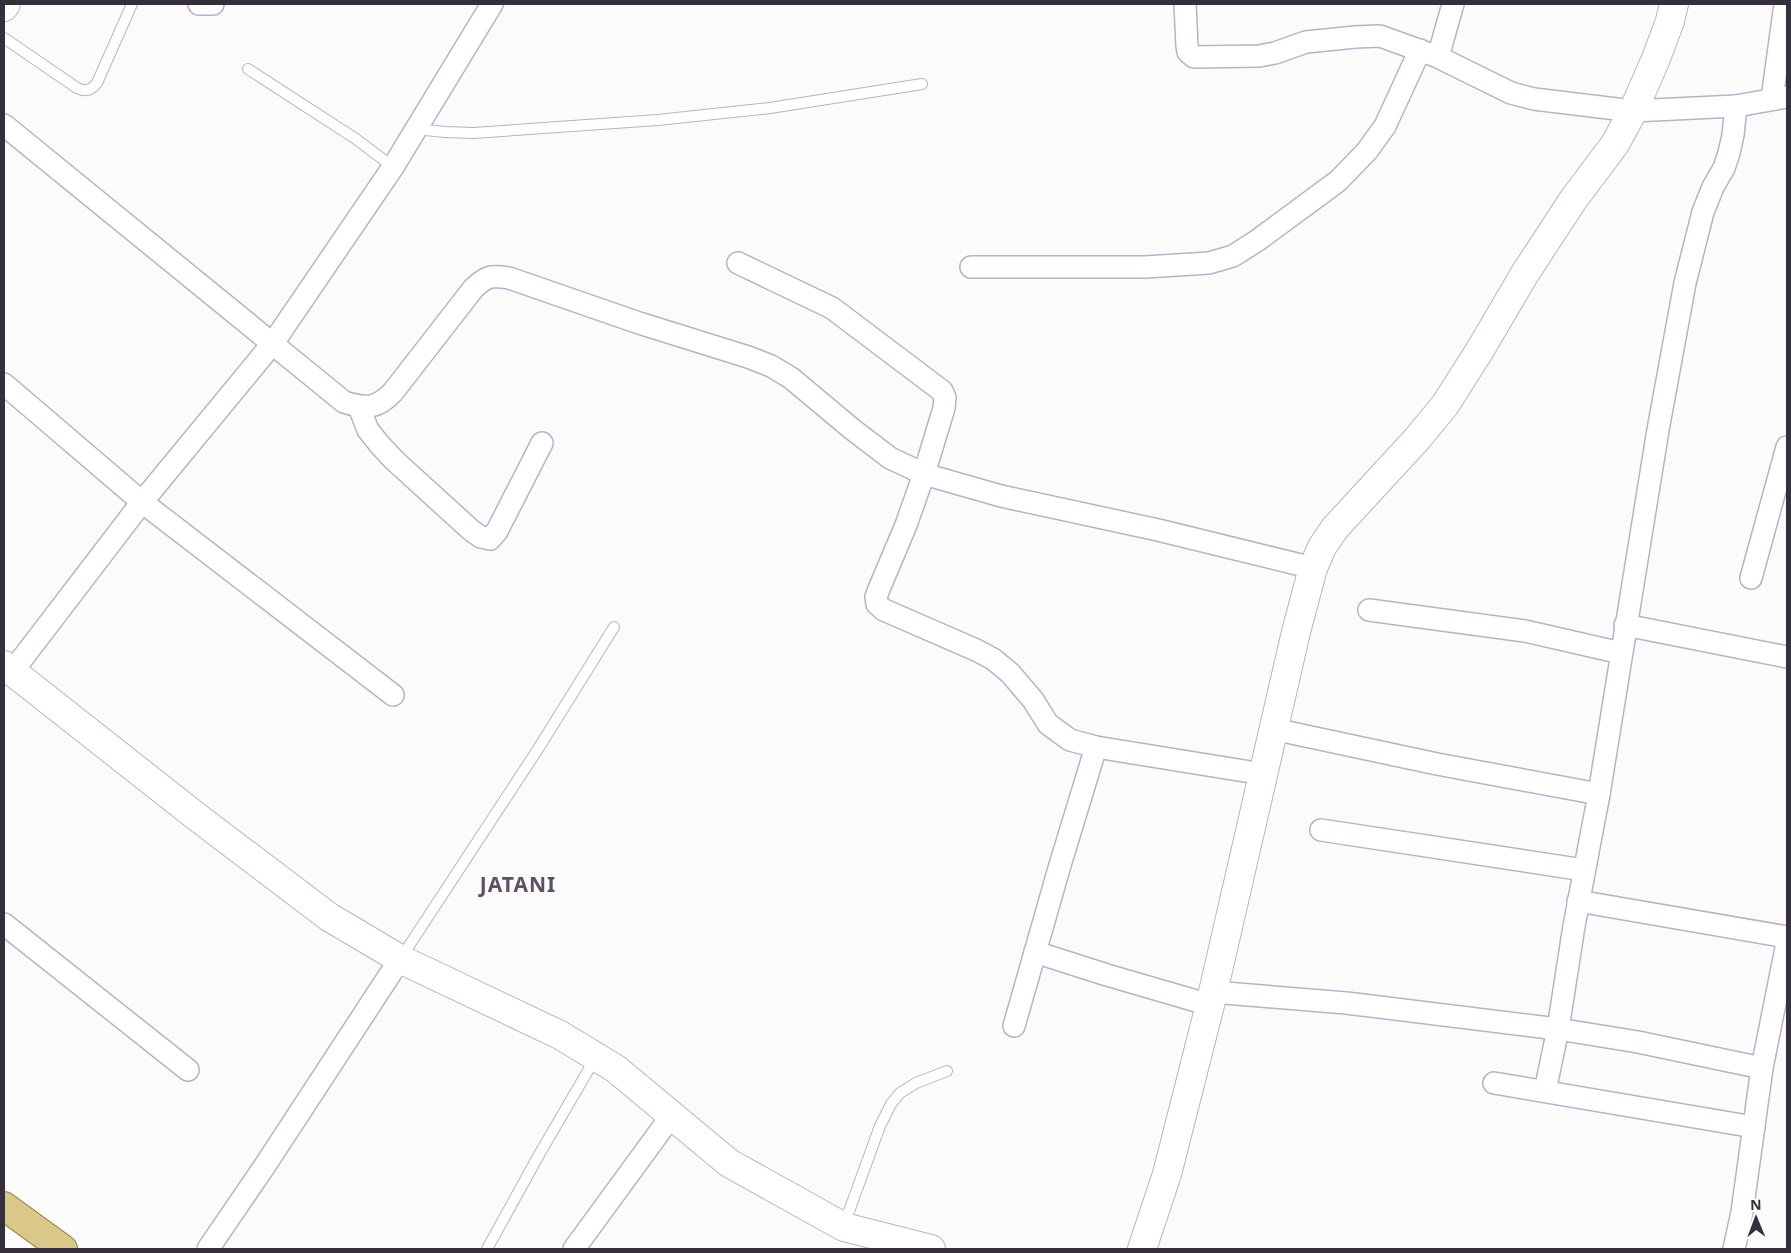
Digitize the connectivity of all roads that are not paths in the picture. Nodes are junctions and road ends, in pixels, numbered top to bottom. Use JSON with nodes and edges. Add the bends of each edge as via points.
{"nodes":[{"id":1,"x":132,"y":4,"type":"edge"},
{"id":2,"x":199,"y":4,"type":"edge"},
{"id":3,"x":213,"y":4,"type":"edge"},
{"id":4,"x":492,"y":4,"type":"edge"},
{"id":5,"x":1185,"y":4,"type":"edge"},
{"id":6,"x":1453,"y":4,"type":"edge"},
{"id":7,"x":1674,"y":4,"type":"edge"},
{"id":8,"x":1785,"y":4,"type":"edge"},
{"id":9,"x":4,"y":38,"type":"edge"},
{"id":10,"x":1429,"y":54,"type":"junction"},
{"id":11,"x":248,"y":69,"type":"dead end"},
{"id":12,"x":922,"y":84,"type":"dead end"},
{"id":13,"x":1780,"y":98,"type":"edge"},
{"id":14,"x":1736,"y":106,"type":"junction"},
{"id":15,"x":1633,"y":111,"type":"junction"},
{"id":16,"x":4,"y":125,"type":"edge"},
{"id":17,"x":416,"y":129,"type":"junction"},
{"id":18,"x":393,"y":167,"type":"junction"},
{"id":19,"x":738,"y":263,"type":"dead end"},
{"id":20,"x":971,"y":268,"type":"dead end"},
{"id":21,"x":273,"y":343,"type":"junction"},
{"id":22,"x":4,"y":384,"type":"edge"},
{"id":23,"x":359,"y":407,"type":"junction"},
{"id":24,"x":542,"y":443,"type":"dead end"},
{"id":25,"x":1787,"y":447,"type":"edge"},
{"id":26,"x":924,"y":474,"type":"junction"},
{"id":27,"x":142,"y":502,"type":"junction"},
{"id":28,"x":1313,"y":568,"type":"junction"},
{"id":29,"x":1751,"y":578,"type":"dead end"},
{"id":30,"x":1369,"y":610,"type":"dead end"},
{"id":31,"x":1625,"y":625,"type":"junction"},
{"id":32,"x":614,"y":626,"type":"dead end"},
{"id":33,"x":1620,"y":652,"type":"junction"},
{"id":34,"x":1787,"y":657,"type":"edge"},
{"id":35,"x":7,"y":674,"type":"edge"},
{"id":36,"x":393,"y":695,"type":"dead end"},
{"id":37,"x":1274,"y":729,"type":"junction"},
{"id":38,"x":1096,"y":747,"type":"junction"},
{"id":39,"x":1263,"y":774,"type":"junction"},
{"id":40,"x":1599,"y":794,"type":"junction"},
{"id":41,"x":1321,"y":830,"type":"dead end"},
{"id":42,"x":1584,"y":870,"type":"junction"},
{"id":43,"x":1578,"y":901,"type":"junction"},
{"id":44,"x":4,"y":924,"type":"edge"},
{"id":45,"x":1787,"y":937,"type":"edge"},
{"id":46,"x":1787,"y":943,"type":"edge"},
{"id":47,"x":1035,"y":952,"type":"junction"},
{"id":48,"x":400,"y":959,"type":"junction"},
{"id":49,"x":1212,"y":998,"type":"junction"},
{"id":50,"x":1014,"y":1026,"type":"dead end"},
{"id":51,"x":1558,"y":1029,"type":"junction"},
{"id":52,"x":596,"y":1057,"type":"junction"},
{"id":53,"x":1762,"y":1068,"type":"junction"},
{"id":54,"x":188,"y":1070,"type":"dead end"},
{"id":55,"x":947,"y":1071,"type":"dead end"},
{"id":56,"x":1494,"y":1083,"type":"dead end"},
{"id":57,"x":1545,"y":1090,"type":"junction"},
{"id":58,"x":672,"y":1115,"type":"junction"},
{"id":59,"x":1754,"y":1127,"type":"junction"},
{"id":60,"x":4,"y":1206,"type":"edge"},
{"id":61,"x":844,"y":1227,"type":"junction"},
{"id":62,"x":4,"y":1229,"type":"edge"},
{"id":63,"x":30,"y":1249,"type":"edge"},
{"id":64,"x":63,"y":1249,"type":"edge"},
{"id":65,"x":208,"y":1249,"type":"edge"},
{"id":66,"x":487,"y":1249,"type":"edge"},
{"id":67,"x":574,"y":1249,"type":"edge"},
{"id":68,"x":931,"y":1249,"type":"edge"},
{"id":69,"x":1142,"y":1249,"type":"edge"},
{"id":70,"x":1734,"y":1249,"type":"edge"}],
"edges":[{"from":1,"to":9,"type":"lane","via":[[92,89],[84,91],[77,88]]},
{"from":2,"to":3,"type":"street"},
{"from":4,"to":17,"type":"street"},
{"from":5,"to":10,"type":"street","via":[[1188,52],[1194,57],[1259,56],[1306,42],[1370,36],[1392,40]]},
{"from":6,"to":10,"type":"street"},
{"from":7,"to":15,"type":"street"},
{"from":8,"to":13,"type":"street"},
{"from":10,"to":15,"type":"street","via":[[1511,93],[1534,99]]},
{"from":10,"to":20,"type":"street","via":[[1385,126],[1367,151],[1338,181],[1233,256],[1209,263],[1145,267]]},
{"from":11,"to":18,"type":"lane"},
{"from":12,"to":17,"type":"lane","via":[[770,108],[658,120],[474,133]]},
{"from":13,"to":14,"type":"street"},
{"from":14,"to":15,"type":"street"},
{"from":14,"to":31,"type":"street","via":[[1730,153],[1703,212],[1685,283]]},
{"from":15,"to":28,"type":"street","via":[[1615,144],[1573,200],[1524,275],[1445,405],[1335,528]]},
{"from":16,"to":21,"type":"street"},
{"from":17,"to":18,"type":"street"},
{"from":18,"to":21,"type":"street"},
{"from":19,"to":26,"type":"street","via":[[832,308],[942,391],[946,398],[944,408]]},
{"from":21,"to":23,"type":"street","via":[[344,402]]},
{"from":21,"to":27,"type":"street"},
{"from":22,"to":27,"type":"street"},
{"from":23,"to":24,"type":"street","via":[[368,430],[389,455],[465,525],[481,537],[490,539],[498,531]]},
{"from":23,"to":26,"type":"street","via":[[384,402],[473,289],[483,279],[494,276],[509,278],[771,366],[791,378],[890,458]]},
{"from":25,"to":29,"type":"street"},
{"from":26,"to":28,"type":"street","via":[[1001,496]]},
{"from":26,"to":38,"type":"street","via":[[876,597],[877,604],[993,659],[1033,700],[1048,724],[1070,740]]},
{"from":27,"to":35,"type":"street"},
{"from":27,"to":36,"type":"street"},
{"from":28,"to":37,"type":"street"},
{"from":30,"to":33,"type":"street","via":[[1526,631]]},
{"from":31,"to":33,"type":"street"},
{"from":31,"to":34,"type":"street"},
{"from":32,"to":48,"type":"lane","via":[[538,749]]},
{"from":33,"to":40,"type":"street"},
{"from":35,"to":48,"type":"street","via":[[329,918]]},
{"from":37,"to":39,"type":"street"},
{"from":37,"to":40,"type":"street"},
{"from":38,"to":39,"type":"street"},
{"from":38,"to":47,"type":"street"},
{"from":39,"to":49,"type":"street"},
{"from":40,"to":42,"type":"street"},
{"from":41,"to":42,"type":"street"},
{"from":42,"to":43,"type":"street"},
{"from":43,"to":45,"type":"street"},
{"from":43,"to":51,"type":"street"},
{"from":44,"to":54,"type":"street"},
{"from":46,"to":53,"type":"street"},
{"from":47,"to":49,"type":"street","via":[[1107,975]]},
{"from":47,"to":50,"type":"street"},
{"from":48,"to":52,"type":"street","via":[[560,1035]]},
{"from":48,"to":65,"type":"street"},
{"from":49,"to":51,"type":"street","via":[[1346,1003]]},
{"from":49,"to":69,"type":"street","via":[[1167,1174]]},
{"from":51,"to":53,"type":"street"},
{"from":51,"to":57,"type":"street"},
{"from":52,"to":58,"type":"street","via":[[616,1069]]},
{"from":52,"to":66,"type":"lane"},
{"from":53,"to":59,"type":"street"},
{"from":55,"to":61,"type":"lane","via":[[916,1082],[891,1104]]},
{"from":56,"to":57,"type":"street"},
{"from":57,"to":59,"type":"street"},
{"from":58,"to":61,"type":"street","via":[[729,1163]]},
{"from":58,"to":67,"type":"street"},
{"from":59,"to":70,"type":"street"},
{"from":60,"to":64,"type":"main road"},
{"from":61,"to":68,"type":"street"},
{"from":62,"to":63,"type":"main road"}]}
